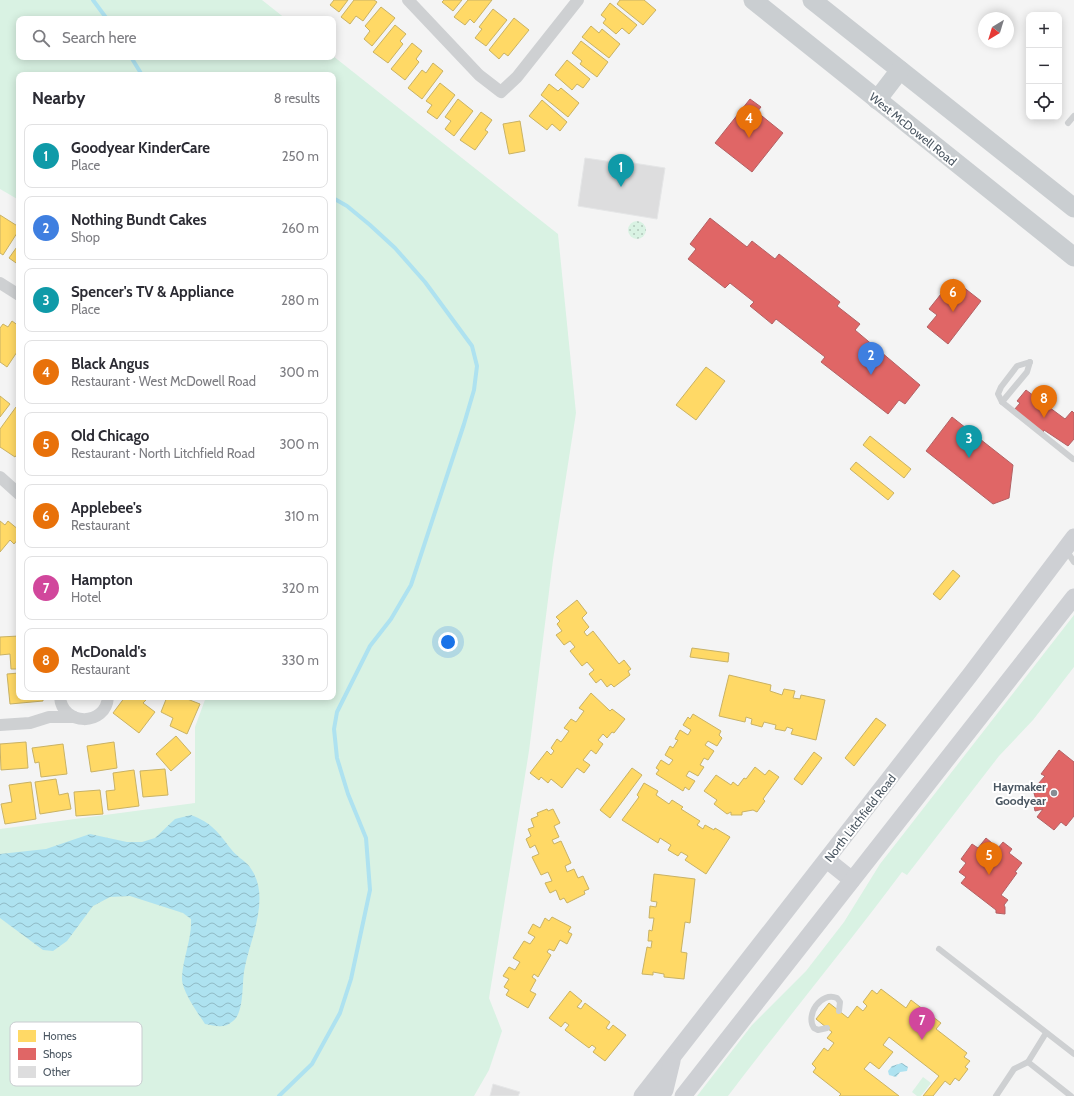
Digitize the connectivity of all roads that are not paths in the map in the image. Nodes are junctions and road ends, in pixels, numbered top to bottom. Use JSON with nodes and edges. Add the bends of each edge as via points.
{"nodes":[{"id":1,"x":408,"y":0,"type":"edge"},
{"id":2,"x":578,"y":0,"type":"edge"},
{"id":3,"x":753,"y":0,"type":"edge"},
{"id":4,"x":812,"y":0,"type":"edge"},
{"id":5,"x":900,"y":70,"type":"junction"},
{"id":6,"x":877,"y":100,"type":"junction"},
{"id":7,"x":1074,"y":116,"type":"edge"},
{"id":8,"x":1068,"y":123,"type":"dead end"},
{"id":9,"x":1074,"y":208,"type":"edge"},
{"id":10,"x":1074,"y":257,"type":"edge"},
{"id":11,"x":0,"y":283,"type":"edge"},
{"id":12,"x":16,"y":293,"type":"edge"},
{"id":13,"x":1002,"y":402,"type":"junction"},
{"id":14,"x":1073,"y":459,"type":"dead end"},
{"id":15,"x":0,"y":478,"type":"edge"},
{"id":16,"x":16,"y":491,"type":"edge"},
{"id":17,"x":1071,"y":549,"type":"edge"},
{"id":18,"x":1074,"y":596,"type":"edge"},
{"id":19,"x":58,"y":700,"type":"edge"},
{"id":20,"x":61,"y":700,"type":"edge"},
{"id":21,"x":107,"y":700,"type":"edge"},
{"id":22,"x":49,"y":717,"type":"junction"},
{"id":23,"x":74,"y":718,"type":"junction"},
{"id":24,"x":0,"y":725,"type":"edge"},
{"id":25,"x":827,"y":860,"type":"junction"},
{"id":26,"x":852,"y":880,"type":"junction"},
{"id":27,"x":939,"y":949,"type":"dead end"},
{"id":28,"x":840,"y":1011,"type":"dead end"},
{"id":29,"x":827,"y":1028,"type":"dead end"},
{"id":30,"x":1046,"y":1032,"type":"junction"},
{"id":31,"x":1074,"y":1054,"type":"edge"},
{"id":32,"x":673,"y":1055,"type":"junction"},
{"id":33,"x":1028,"y":1062,"type":"junction"},
{"id":34,"x":642,"y":1096,"type":"edge"},
{"id":35,"x":660,"y":1096,"type":"edge"},
{"id":36,"x":683,"y":1096,"type":"edge"},
{"id":37,"x":996,"y":1096,"type":"edge"},
{"id":38,"x":1071,"y":1096,"type":"edge"}],
"edges":[{"from":1,"to":2,"type":"street","via":[[479,74],[501,92],[517,77]]},
{"from":3,"to":6,"type":"main road","name":"West McDowell Road"},
{"from":4,"to":5,"type":"main road"},
{"from":5,"to":6,"type":"main road"},
{"from":5,"to":9,"type":"main road"},
{"from":6,"to":10,"type":"main road","name":"West McDowell Road"},
{"from":7,"to":8,"type":"lane"},
{"from":11,"to":12,"type":"street"},
{"from":13,"to":13,"type":"lane","via":[[1027,372],[1030,362],[1018,366],[1001,387],[998,394]]},
{"from":13,"to":14,"type":"lane"},
{"from":15,"to":16,"type":"street"},
{"from":17,"to":25,"type":"main road","name":"North Litchfield Road"},
{"from":18,"to":26,"type":"main road"},
{"from":19,"to":22,"type":"street"},
{"from":20,"to":23,"type":"street","via":[[64,709]]},
{"from":21,"to":23,"type":"street","via":[[106,706],[96,717],[82,720]]},
{"from":22,"to":23,"type":"street"},
{"from":22,"to":24,"type":"street","via":[[30,723]]},
{"from":25,"to":26,"type":"main road"},
{"from":25,"to":32,"type":"main road","name":"North Litchfield Road"},
{"from":26,"to":36,"type":"main road"},
{"from":27,"to":30,"type":"lane"},
{"from":28,"to":29,"type":"lane","via":[[840,1002],[837,998],[823,998],[811,1014],[811,1024],[818,1030]]},
{"from":30,"to":31,"type":"lane"},
{"from":30,"to":33,"type":"lane"},
{"from":32,"to":34,"type":"main road","name":"North Litchfield Road"},
{"from":32,"to":35,"type":"main road","via":[[665,1090]]},
{"from":33,"to":37,"type":"lane","via":[[1014,1069]]},
{"from":33,"to":38,"type":"lane"}]}
